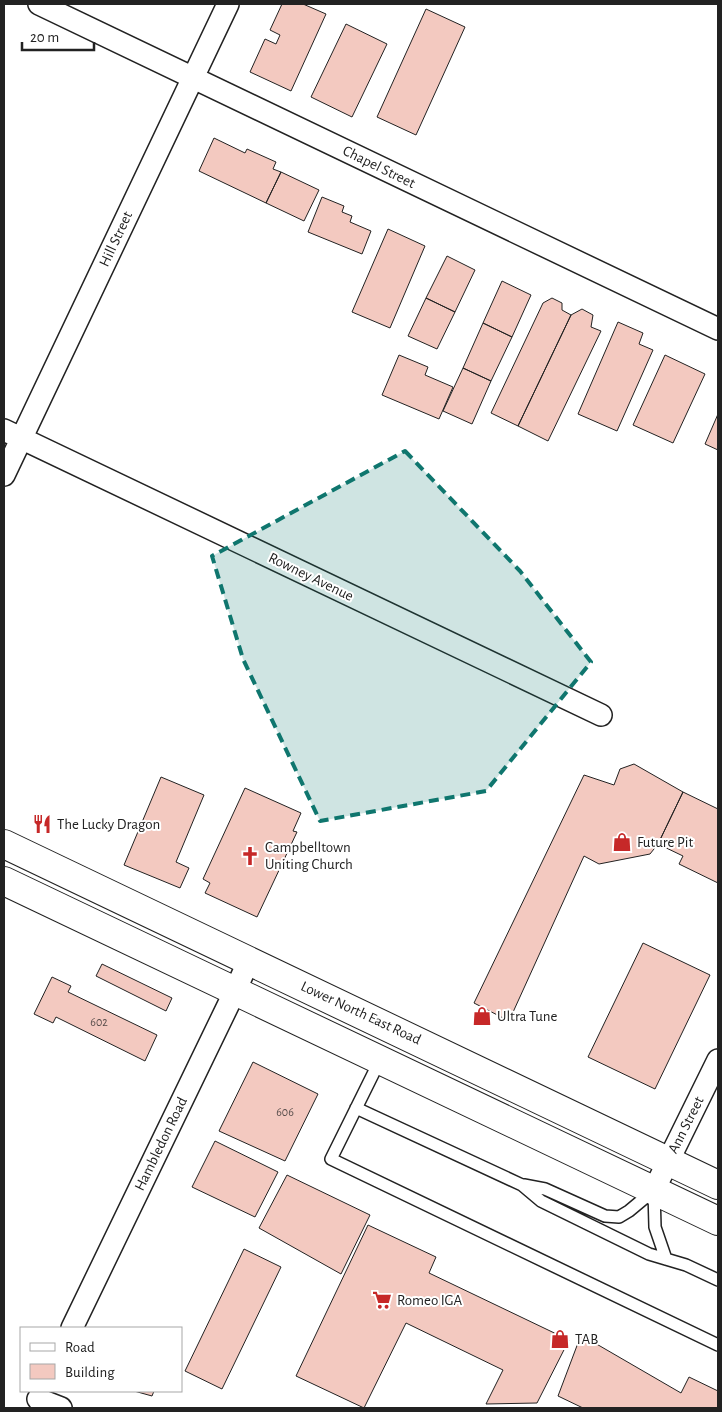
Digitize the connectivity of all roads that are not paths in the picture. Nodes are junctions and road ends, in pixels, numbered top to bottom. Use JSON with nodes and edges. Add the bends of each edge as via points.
{"nodes":[{"id":1,"x":39,"y":4,"type":"edge"},
{"id":2,"x":228,"y":4,"type":"edge"},
{"id":3,"x":192,"y":77,"type":"junction"},
{"id":4,"x":718,"y":330,"type":"edge"},
{"id":5,"x":13,"y":434,"type":"edge"},
{"id":6,"x":4,"y":475,"type":"edge"},
{"id":7,"x":601,"y":715,"type":"dead end"},
{"id":8,"x":4,"y":844,"type":"edge"},
{"id":9,"x":4,"y":881,"type":"edge"},
{"id":10,"x":249,"y":960,"type":"junction"},
{"id":11,"x":236,"y":991,"type":"junction"},
{"id":12,"x":380,"y":1060,"type":"junction"},
{"id":13,"x":718,"y":1060,"type":"edge"},
{"id":14,"x":356,"y":1108,"type":"junction"},
{"id":15,"x":669,"y":1160,"type":"junction"},
{"id":16,"x":522,"y":1184,"type":"junction"},
{"id":17,"x":718,"y":1185,"type":"edge"},
{"id":18,"x":654,"y":1190,"type":"junction"},
{"id":19,"x":718,"y":1221,"type":"edge"},
{"id":20,"x":666,"y":1259,"type":"junction"},
{"id":21,"x":718,"y":1280,"type":"edge"},
{"id":22,"x":72,"y":1327,"type":"edge"},
{"id":23,"x":718,"y":1345,"type":"edge"},
{"id":24,"x":37,"y":1399,"type":"edge"},
{"id":25,"x":61,"y":1408,"type":"edge"}],
"edges":[{"from":1,"to":3,"type":"street","name":"Chapel Street"},
{"from":2,"to":3,"type":"street","name":"Hill Street"},
{"from":3,"to":4,"type":"street","name":"Chapel Street"},
{"from":3,"to":5,"type":"street","name":"Hill Street"},
{"from":5,"to":6,"type":"street","name":"Hill Street"},
{"from":5,"to":7,"type":"street","name":"Rowney Avenue"},
{"from":8,"to":10,"type":"main road","name":"Lower North East Road"},
{"from":9,"to":11,"type":"main road"},
{"from":10,"to":11,"type":"street","name":"Hambledon Road"},
{"from":10,"to":15,"type":"main road","name":"Lower North East Road"},
{"from":11,"to":12,"type":"main road"},
{"from":11,"to":22,"type":"street","name":"Hambledon Road"},
{"from":12,"to":14,"type":"lane"},
{"from":12,"to":18,"type":"main road"},
{"from":13,"to":15,"type":"street","name":"Ann Street"},
{"from":14,"to":16,"type":"lane"},
{"from":14,"to":23,"type":"lane","via":[[331,1159]]},
{"from":15,"to":17,"type":"main road","name":"Lower North East Road"},
{"from":15,"to":18,"type":"street","name":"Ann Street"},
{"from":16,"to":18,"type":"lane","via":[[545,1189],[605,1216],[619,1217]]},
{"from":16,"to":20,"type":"lane","via":[[541,1201],[649,1254]]},
{"from":18,"to":19,"type":"main road"},
{"from":18,"to":20,"type":"lane","via":[[655,1227]]},
{"from":20,"to":21,"type":"lane"},
{"from":24,"to":25,"type":"street"}]}
